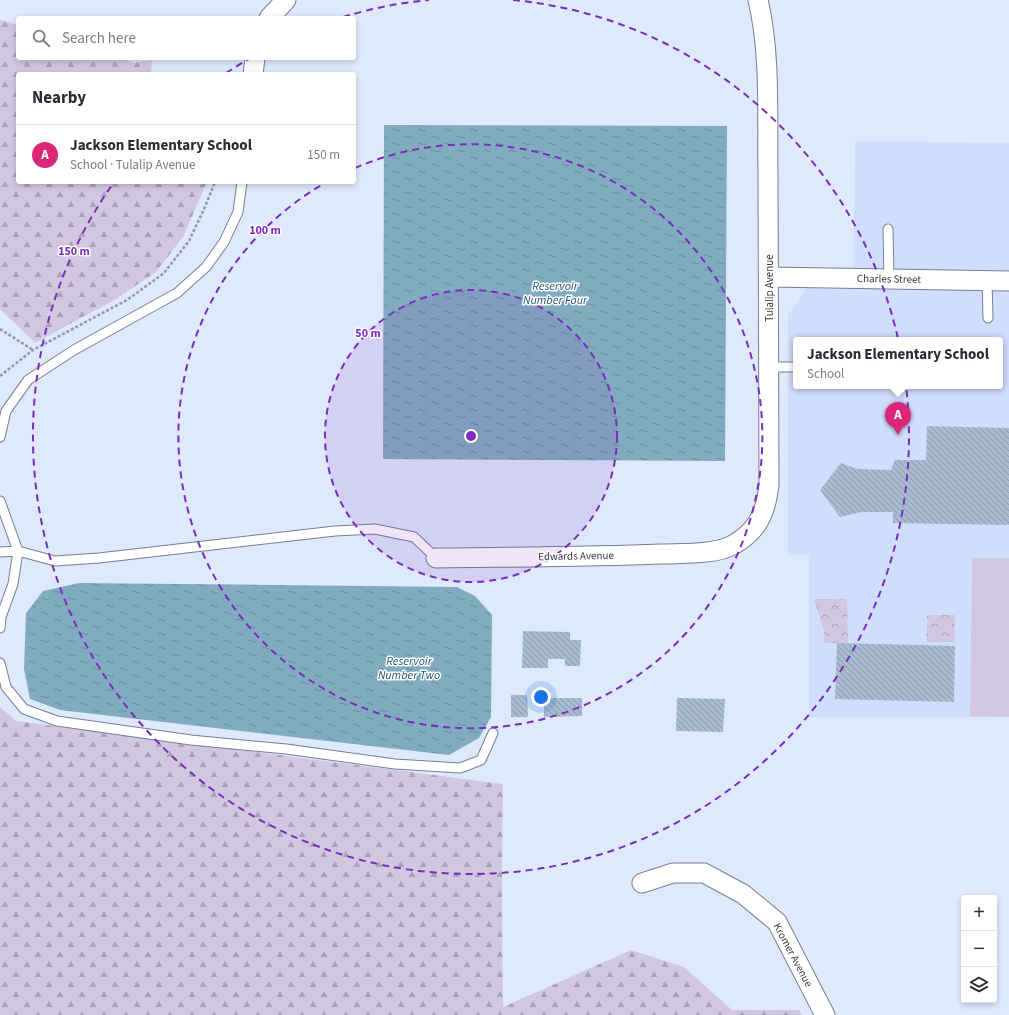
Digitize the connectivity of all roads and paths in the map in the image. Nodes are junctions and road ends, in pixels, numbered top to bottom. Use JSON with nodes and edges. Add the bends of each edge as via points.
{"nodes":[{"id":1,"x":286,"y":0,"type":"edge"},
{"id":2,"x":758,"y":0,"type":"edge"},
{"id":3,"x":271,"y":16,"type":"edge"},
{"id":4,"x":255,"y":60,"type":"edge"},
{"id":5,"x":253,"y":72,"type":"edge"},
{"id":6,"x":214,"y":184,"type":"edge"},
{"id":7,"x":242,"y":184,"type":"edge"},
{"id":8,"x":888,"y":230,"type":"dead end"},
{"id":9,"x":769,"y":277,"type":"junction"},
{"id":10,"x":889,"y":278,"type":"junction"},
{"id":11,"x":987,"y":281,"type":"junction"},
{"id":12,"x":1009,"y":281,"type":"edge"},
{"id":13,"x":988,"y":318,"type":"dead end"},
{"id":14,"x":0,"y":329,"type":"edge"},
{"id":15,"x":33,"y":350,"type":"junction"},
{"id":16,"x":769,"y":366,"type":"junction"},
{"id":17,"x":793,"y":367,"type":"edge"},
{"id":18,"x":0,"y":376,"type":"edge"},
{"id":19,"x":0,"y":437,"type":"edge"},
{"id":20,"x":0,"y":501,"type":"edge"},
{"id":21,"x":18,"y":551,"type":"junction"},
{"id":22,"x":715,"y":551,"type":"joint"},
{"id":23,"x":0,"y":552,"type":"edge"},
{"id":24,"x":436,"y":558,"type":"joint"},
{"id":25,"x":0,"y":628,"type":"edge"},
{"id":26,"x":0,"y":663,"type":"edge"},
{"id":27,"x":493,"y":732,"type":"dead end"},
{"id":28,"x":642,"y":883,"type":"dead end"},
{"id":29,"x":825,"y":1015,"type":"edge"}],
"edges":[{"from":1,"to":3,"type":"street"},
{"from":2,"to":9,"type":"street","name":"Tulalip Avenue","via":[[763,26],[766,80]]},
{"from":4,"to":5,"type":"street"},
{"from":6,"to":15,"type":"path","via":[[189,240],[164,273],[127,300]]},
{"from":7,"to":19,"type":"lane","via":[[238,212],[224,242],[206,266],[177,293],[74,350],[28,380],[6,411]]},
{"from":8,"to":10,"type":"lane"},
{"from":9,"to":10,"type":"street","name":"Charles Street"},
{"from":9,"to":16,"type":"street","name":"Tulalip Avenue"},
{"from":10,"to":11,"type":"street","name":"Charles Street"},
{"from":11,"to":12,"type":"street","name":"Charles Street"},
{"from":11,"to":13,"type":"lane"},
{"from":14,"to":15,"type":"path"},
{"from":15,"to":18,"type":"path"},
{"from":16,"to":17,"type":"lane"},
{"from":16,"to":22,"type":"street","name":"Tulalip Avenue","via":[[768,500],[760,520],[752,530],[733,545]]},
{"from":20,"to":21,"type":"lane"},
{"from":21,"to":23,"type":"lane"},
{"from":21,"to":24,"type":"lane","via":[[55,561],[335,530],[374,529],[414,537]]},
{"from":21,"to":25,"type":"lane","via":[[13,584],[1,617]]},
{"from":22,"to":24,"type":"street","name":"Edwards Avenue"},
{"from":26,"to":27,"type":"lane","via":[[6,687],[24,708],[57,720],[183,739],[286,749],[395,764],[460,768],[481,760]]},
{"from":28,"to":29,"type":"street","name":"Kromer Avenue","via":[[673,874],[704,873],[743,894],[777,922]]}]}
